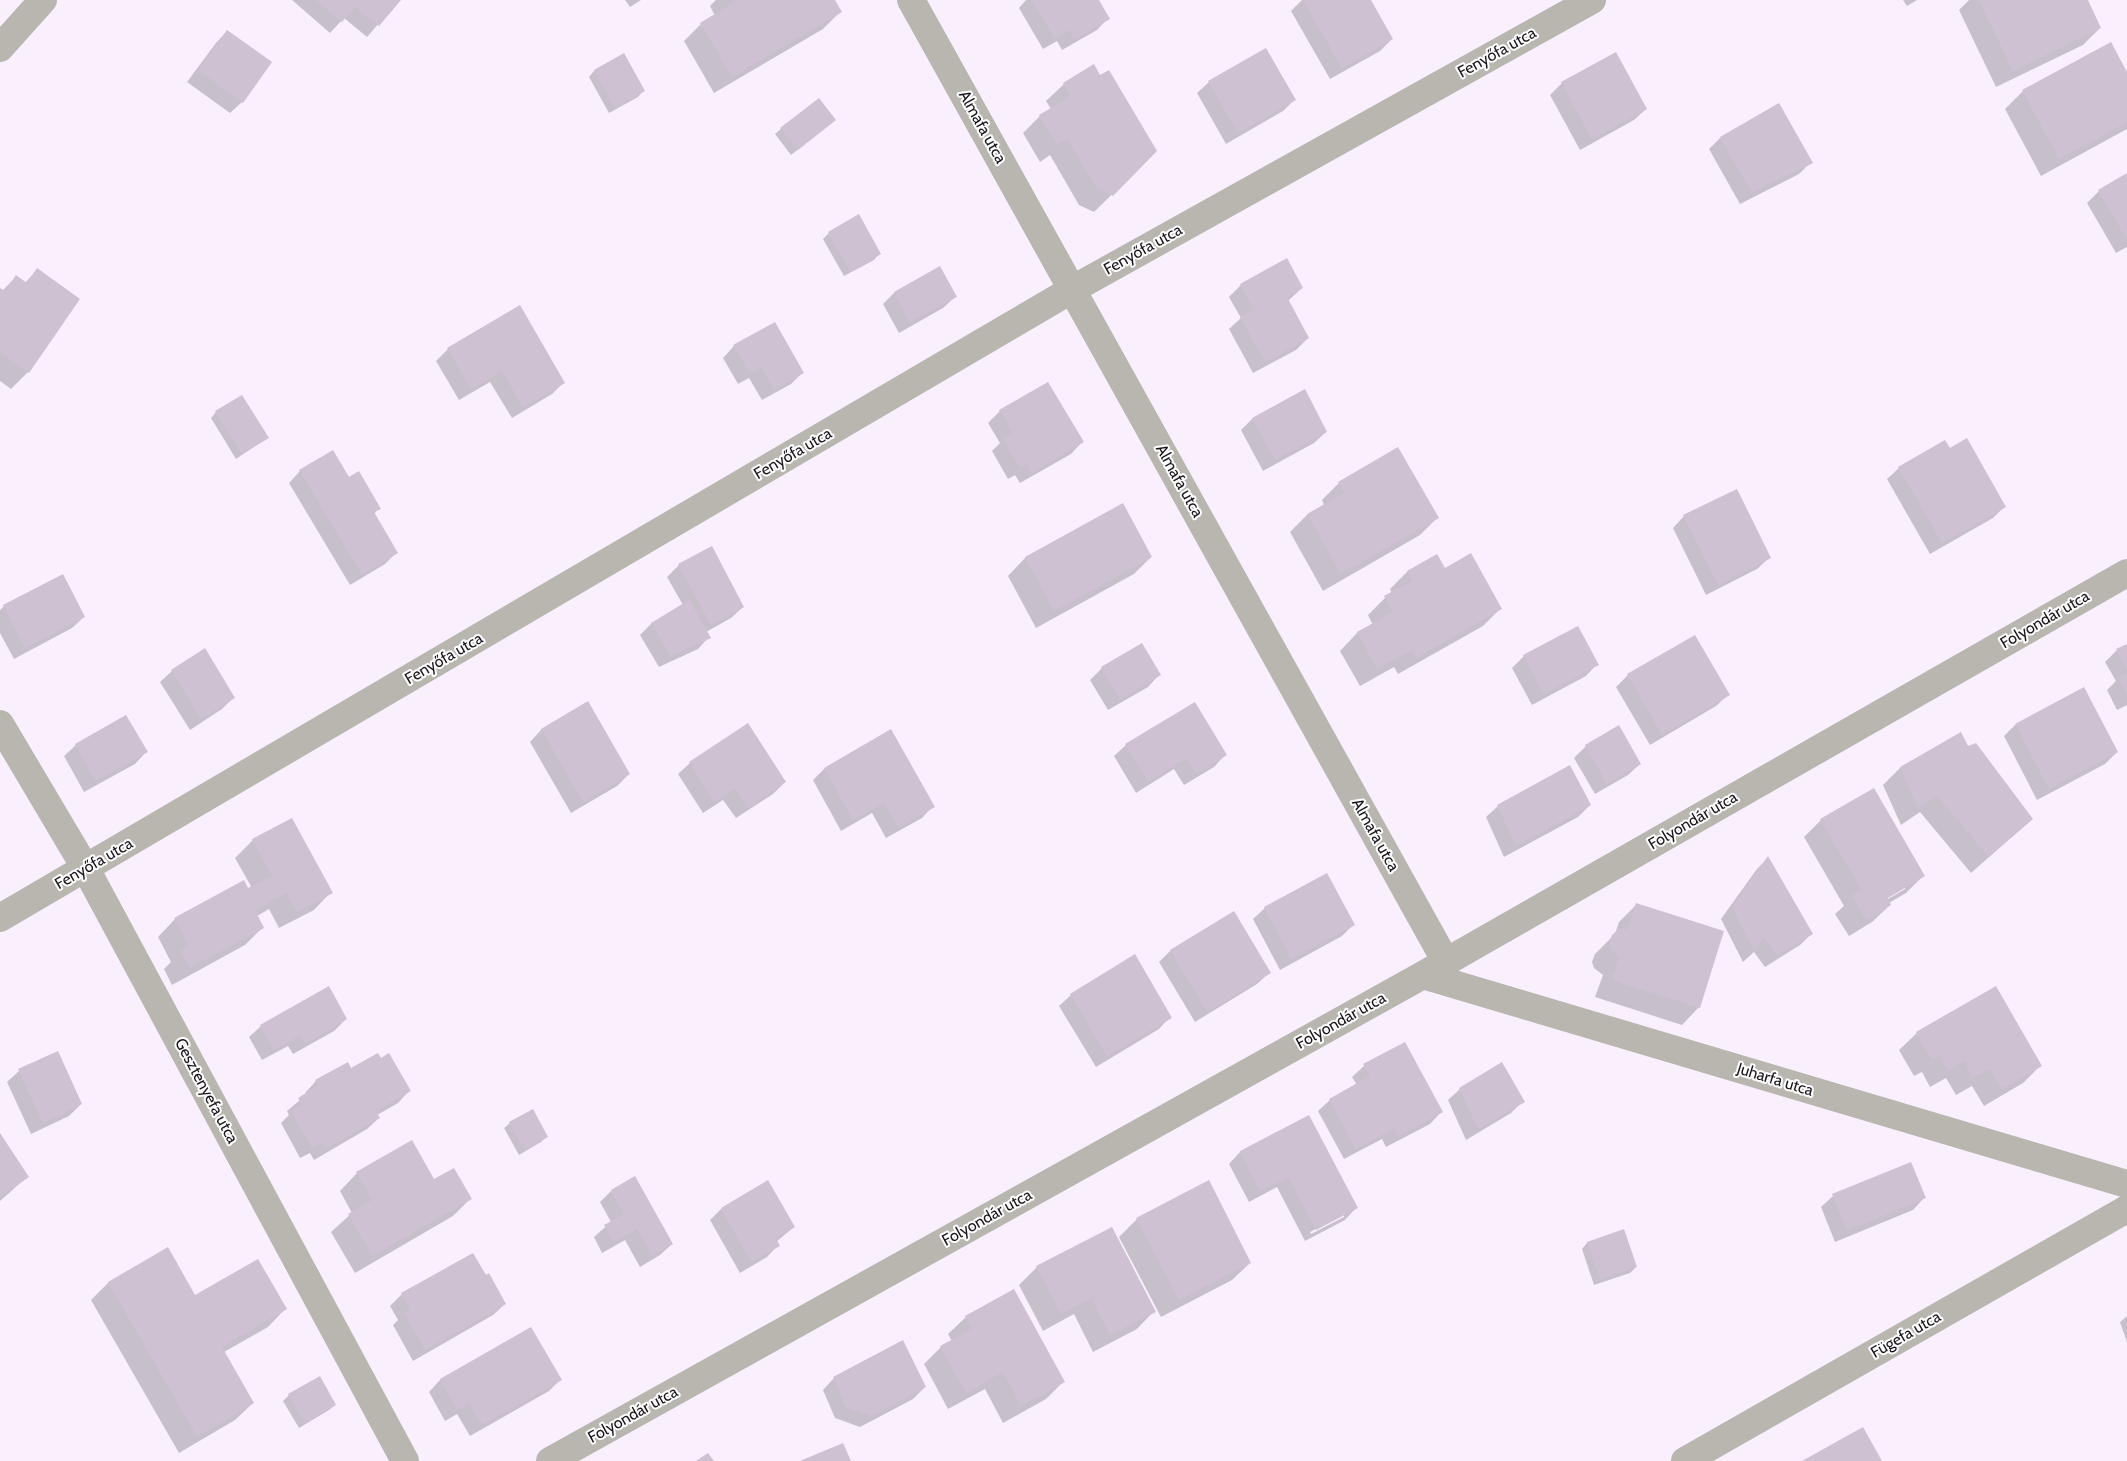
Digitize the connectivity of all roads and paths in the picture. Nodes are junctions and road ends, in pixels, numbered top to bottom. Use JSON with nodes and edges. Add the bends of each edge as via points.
{"nodes":[{"id":1,"x":43,"y":0,"type":"edge"},
{"id":2,"x":911,"y":0,"type":"edge"},
{"id":3,"x":1592,"y":0,"type":"edge"},
{"id":4,"x":0,"y":48,"type":"edge"},
{"id":5,"x":1073,"y":289,"type":"junction"},
{"id":6,"x":2127,"y":573,"type":"edge"},
{"id":7,"x":0,"y":724,"type":"edge"},
{"id":8,"x":86,"y":869,"type":"junction"},
{"id":9,"x":0,"y":918,"type":"edge"},
{"id":10,"x":1434,"y":968,"type":"junction"},
{"id":11,"x":2127,"y":1184,"type":"edge"},
{"id":12,"x":2127,"y":1209,"type":"edge"},
{"id":13,"x":405,"y":1461,"type":"edge"},
{"id":14,"x":550,"y":1461,"type":"edge"},
{"id":15,"x":1685,"y":1461,"type":"edge"}],
"edges":[{"from":1,"to":4,"type":"street"},
{"from":2,"to":5,"type":"street","name":"Almafa utca"},
{"from":3,"to":5,"type":"street","name":"Fenyőfa utca"},
{"from":5,"to":8,"type":"street","name":"Fenyőfa utca"},
{"from":5,"to":10,"type":"street","name":"Almafa utca"},
{"from":6,"to":10,"type":"street","name":"Folyondár utca"},
{"from":7,"to":8,"type":"street","name":"Gesztenyefa utca"},
{"from":8,"to":9,"type":"street","name":"Fenyőfa utca"},
{"from":8,"to":13,"type":"street","name":"Gesztenyefa utca"},
{"from":10,"to":11,"type":"street","name":"Juharfa utca"},
{"from":10,"to":14,"type":"street","name":"Folyondár utca"},
{"from":12,"to":15,"type":"street","name":"Fügefa utca"}]}
